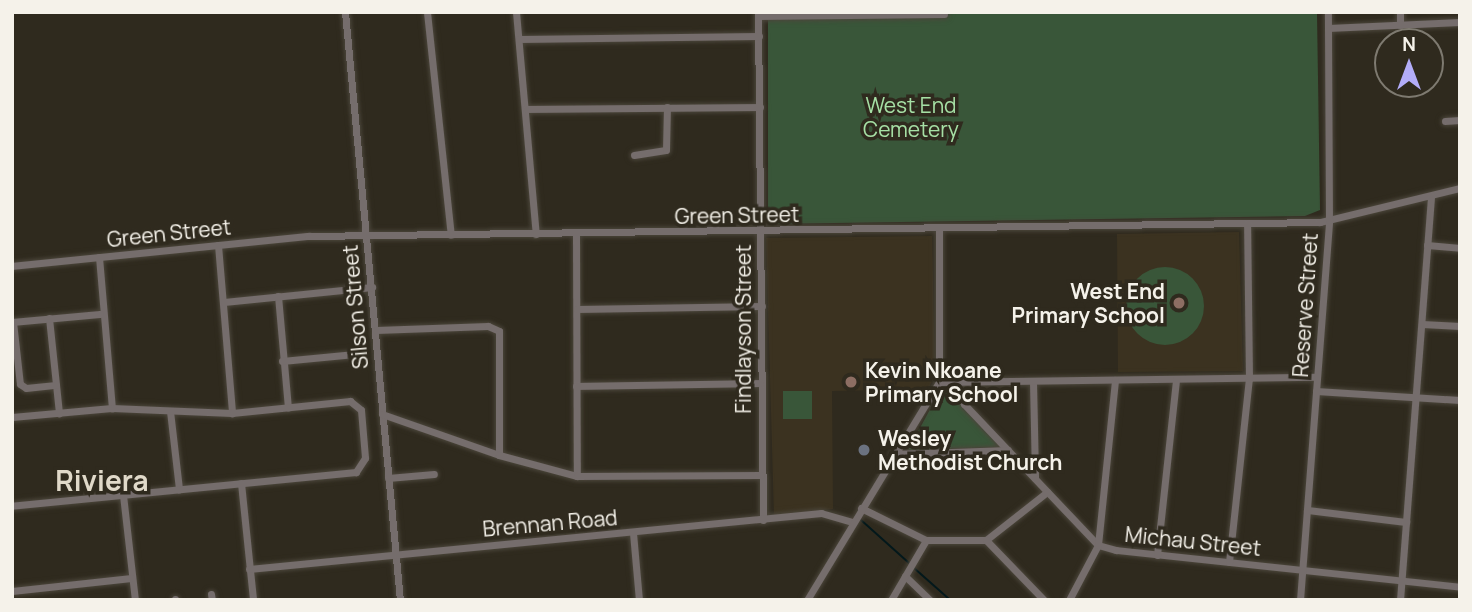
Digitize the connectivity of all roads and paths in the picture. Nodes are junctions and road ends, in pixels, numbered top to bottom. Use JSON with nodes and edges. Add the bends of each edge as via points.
{"nodes":[{"id":1,"x":345,"y":12,"type":"edge"},
{"id":2,"x":427,"y":12,"type":"edge"},
{"id":3,"x":516,"y":12,"type":"edge"},
{"id":4,"x":1328,"y":12,"type":"edge"},
{"id":5,"x":1400,"y":12,"type":"edge"},
{"id":6,"x":758,"y":14,"type":"edge"},
{"id":7,"x":944,"y":14,"type":"dead end"},
{"id":8,"x":1460,"y":22,"type":"edge"},
{"id":9,"x":1400,"y":25,"type":"junction"},
{"id":10,"x":1328,"y":28,"type":"junction"},
{"id":11,"x":759,"y":36,"type":"junction"},
{"id":12,"x":519,"y":39,"type":"junction"},
{"id":13,"x":667,"y":107,"type":"junction"},
{"id":14,"x":760,"y":107,"type":"junction"},
{"id":15,"x":526,"y":109,"type":"junction"},
{"id":16,"x":1460,"y":120,"type":"edge"},
{"id":17,"x":1445,"y":121,"type":"dead end"},
{"id":18,"x":634,"y":155,"type":"dead end"},
{"id":19,"x":1460,"y":188,"type":"edge"},
{"id":20,"x":1431,"y":196,"type":"junction"},
{"id":21,"x":1329,"y":220,"type":"junction"},
{"id":22,"x":1247,"y":223,"type":"junction"},
{"id":23,"x":939,"y":230,"type":"junction"},
{"id":24,"x":762,"y":232,"type":"junction"},
{"id":25,"x":536,"y":234,"type":"junction"},
{"id":26,"x":576,"y":234,"type":"junction"},
{"id":27,"x":451,"y":235,"type":"junction"},
{"id":28,"x":367,"y":236,"type":"junction"},
{"id":29,"x":218,"y":245,"type":"junction"},
{"id":30,"x":1427,"y":246,"type":"junction"},
{"id":31,"x":1460,"y":248,"type":"edge"},
{"id":32,"x":99,"y":257,"type":"junction"},
{"id":33,"x":12,"y":266,"type":"edge"},
{"id":34,"x":372,"y":287,"type":"junction"},
{"id":35,"x":278,"y":296,"type":"junction"},
{"id":36,"x":224,"y":302,"type":"junction"},
{"id":37,"x":762,"y":306,"type":"junction"},
{"id":38,"x":577,"y":309,"type":"junction"},
{"id":39,"x":100,"y":314,"type":"junction"},
{"id":40,"x":49,"y":318,"type":"junction"},
{"id":41,"x":13,"y":322,"type":"edge"},
{"id":42,"x":1422,"y":324,"type":"junction"},
{"id":43,"x":1460,"y":326,"type":"edge"},
{"id":44,"x":376,"y":330,"type":"junction"},
{"id":45,"x":355,"y":354,"type":"dead end"},
{"id":46,"x":282,"y":361,"type":"junction"},
{"id":47,"x":1317,"y":377,"type":"junction"},
{"id":48,"x":1176,"y":379,"type":"junction"},
{"id":49,"x":1249,"y":379,"type":"junction"},
{"id":50,"x":1115,"y":380,"type":"junction"},
{"id":51,"x":1033,"y":381,"type":"junction"},
{"id":52,"x":939,"y":382,"type":"junction"},
{"id":53,"x":760,"y":383,"type":"junction"},
{"id":54,"x":957,"y":383,"type":"junction"},
{"id":55,"x":56,"y":385,"type":"junction"},
{"id":56,"x":576,"y":386,"type":"junction"},
{"id":57,"x":1316,"y":391,"type":"junction"},
{"id":58,"x":1415,"y":397,"type":"junction"},
{"id":59,"x":1460,"y":400,"type":"edge"},
{"id":60,"x":112,"y":408,"type":"junction"},
{"id":61,"x":289,"y":408,"type":"junction"},
{"id":62,"x":170,"y":411,"type":"junction"},
{"id":63,"x":59,"y":413,"type":"junction"},
{"id":64,"x":232,"y":413,"type":"junction"},
{"id":65,"x":382,"y":414,"type":"junction"},
{"id":66,"x":12,"y":417,"type":"edge"},
{"id":67,"x":1008,"y":450,"type":"junction"},
{"id":68,"x":893,"y":453,"type":"junction"},
{"id":69,"x":499,"y":455,"type":"junction"},
{"id":70,"x":434,"y":474,"type":"dead end"},
{"id":71,"x":761,"y":475,"type":"junction"},
{"id":72,"x":578,"y":476,"type":"junction"},
{"id":73,"x":388,"y":478,"type":"junction"},
{"id":74,"x":1035,"y":479,"type":"junction"},
{"id":75,"x":241,"y":484,"type":"junction"},
{"id":76,"x":179,"y":489,"type":"junction"},
{"id":77,"x":1047,"y":492,"type":"junction"},
{"id":78,"x":123,"y":495,"type":"junction"},
{"id":79,"x":12,"y":506,"type":"edge"},
{"id":80,"x":861,"y":508,"type":"junction"},
{"id":81,"x":1307,"y":510,"type":"junction"},
{"id":82,"x":763,"y":520,"type":"junction"},
{"id":83,"x":853,"y":522,"type":"junction"},
{"id":84,"x":1406,"y":522,"type":"junction"},
{"id":85,"x":633,"y":533,"type":"junction"},
{"id":86,"x":926,"y":540,"type":"junction"},
{"id":87,"x":986,"y":540,"type":"junction"},
{"id":88,"x":1098,"y":545,"type":"junction"},
{"id":89,"x":396,"y":555,"type":"junction"},
{"id":90,"x":1157,"y":555,"type":"junction"},
{"id":91,"x":1229,"y":562,"type":"junction"},
{"id":92,"x":249,"y":569,"type":"junction"},
{"id":93,"x":1302,"y":570,"type":"junction"},
{"id":94,"x":905,"y":576,"type":"junction"},
{"id":95,"x":131,"y":578,"type":"junction"},
{"id":96,"x":1402,"y":581,"type":"junction"},
{"id":97,"x":1460,"y":587,"type":"edge"},
{"id":98,"x":12,"y":590,"type":"edge"},
{"id":99,"x":135,"y":600,"type":"edge"},
{"id":100,"x":253,"y":600,"type":"edge"},
{"id":101,"x":400,"y":600,"type":"edge"},
{"id":102,"x":639,"y":600,"type":"edge"},
{"id":103,"x":807,"y":600,"type":"edge"},
{"id":104,"x":891,"y":600,"type":"edge"},
{"id":105,"x":930,"y":600,"type":"edge"},
{"id":106,"x":1044,"y":600,"type":"edge"},
{"id":107,"x":1069,"y":600,"type":"edge"},
{"id":108,"x":1300,"y":600,"type":"edge"},
{"id":109,"x":1400,"y":600,"type":"edge"}],
"edges":[{"from":1,"to":28,"type":"street","name":"Silson Street"},
{"from":2,"to":27,"type":"street"},
{"from":3,"to":12,"type":"street"},
{"from":4,"to":10,"type":"street","name":"Reserve Street"},
{"from":5,"to":9,"type":"street"},
{"from":6,"to":7,"type":"street"},
{"from":6,"to":11,"type":"street","name":"Findlayson Street"},
{"from":8,"to":9,"type":"street"},
{"from":9,"to":10,"type":"street"},
{"from":10,"to":21,"type":"street","name":"Reserve Street"},
{"from":11,"to":12,"type":"street"},
{"from":11,"to":14,"type":"street","name":"Findlayson Street"},
{"from":12,"to":15,"type":"street"},
{"from":13,"to":14,"type":"street"},
{"from":13,"to":15,"type":"street"},
{"from":13,"to":18,"type":"street","via":[[666,150]]},
{"from":14,"to":24,"type":"street","name":"Findlayson Street"},
{"from":15,"to":25,"type":"street"},
{"from":16,"to":17,"type":"street"},
{"from":19,"to":20,"type":"street","name":"Green Street"},
{"from":20,"to":21,"type":"street","name":"Green Street"},
{"from":20,"to":30,"type":"street"},
{"from":21,"to":22,"type":"street","name":"Green Street"},
{"from":21,"to":47,"type":"street","name":"Reserve Street"},
{"from":22,"to":23,"type":"street","name":"Green Street"},
{"from":22,"to":49,"type":"street"},
{"from":23,"to":24,"type":"street","name":"Green Street"},
{"from":23,"to":52,"type":"street"},
{"from":24,"to":26,"type":"street","name":"Green Street"},
{"from":24,"to":37,"type":"street","name":"Findlayson Street"},
{"from":25,"to":26,"type":"street","name":"Green Street"},
{"from":25,"to":27,"type":"street","name":"Green Street"},
{"from":26,"to":38,"type":"street"},
{"from":27,"to":28,"type":"street","name":"Green Street"},
{"from":28,"to":29,"type":"street","name":"Green Street"},
{"from":28,"to":34,"type":"street","name":"Silson Street"},
{"from":29,"to":32,"type":"street","name":"Green Street"},
{"from":29,"to":36,"type":"street"},
{"from":30,"to":31,"type":"street"},
{"from":30,"to":42,"type":"street"},
{"from":32,"to":33,"type":"street","name":"Green Street"},
{"from":32,"to":39,"type":"street"},
{"from":34,"to":35,"type":"street"},
{"from":34,"to":44,"type":"street","name":"Silson Street"},
{"from":35,"to":36,"type":"street"},
{"from":35,"to":46,"type":"street"},
{"from":36,"to":64,"type":"street"},
{"from":37,"to":38,"type":"street"},
{"from":37,"to":53,"type":"street","name":"Findlayson Street"},
{"from":38,"to":56,"type":"street"},
{"from":39,"to":40,"type":"street"},
{"from":39,"to":60,"type":"street"},
{"from":40,"to":41,"type":"street"},
{"from":40,"to":55,"type":"street"},
{"from":41,"to":55,"type":"street","via":[[21,386]]},
{"from":42,"to":43,"type":"street"},
{"from":42,"to":58,"type":"street"},
{"from":44,"to":65,"type":"street","name":"Silson Street"},
{"from":44,"to":69,"type":"street","via":[[488,326],[499,331]]},
{"from":45,"to":46,"type":"street"},
{"from":46,"to":61,"type":"street"},
{"from":47,"to":49,"type":"street"},
{"from":47,"to":57,"type":"street","name":"Reserve Street"},
{"from":48,"to":49,"type":"street"},
{"from":48,"to":50,"type":"street"},
{"from":48,"to":90,"type":"street"},
{"from":49,"to":91,"type":"street"},
{"from":50,"to":51,"type":"street"},
{"from":50,"to":88,"type":"street"},
{"from":51,"to":54,"type":"street"},
{"from":51,"to":74,"type":"street"},
{"from":52,"to":54,"type":"street"},
{"from":52,"to":68,"type":"street"},
{"from":53,"to":56,"type":"street"},
{"from":53,"to":71,"type":"street","name":"Findlayson Street"},
{"from":54,"to":67,"type":"street","name":"Michau Street","via":[[964,404]]},
{"from":55,"to":63,"type":"street"},
{"from":56,"to":72,"type":"street"},
{"from":57,"to":58,"type":"street"},
{"from":57,"to":81,"type":"street","name":"Reserve Street"},
{"from":58,"to":59,"type":"street"},
{"from":58,"to":84,"type":"street"},
{"from":60,"to":62,"type":"street"},
{"from":60,"to":63,"type":"street"},
{"from":61,"to":64,"type":"street"},
{"from":61,"to":75,"type":"street","via":[[358,404],[363,465],[356,472]]},
{"from":62,"to":64,"type":"street"},
{"from":62,"to":76,"type":"street"},
{"from":63,"to":66,"type":"street"},
{"from":65,"to":69,"type":"street"},
{"from":65,"to":73,"type":"street","name":"Silson Street"},
{"from":67,"to":68,"type":"street"},
{"from":67,"to":74,"type":"street","name":"Michau Street"},
{"from":68,"to":80,"type":"street"},
{"from":69,"to":72,"type":"street"},
{"from":70,"to":73,"type":"street"},
{"from":71,"to":72,"type":"street"},
{"from":71,"to":82,"type":"street","name":"Findlayson Street"},
{"from":73,"to":89,"type":"street","name":"Silson Street"},
{"from":74,"to":77,"type":"street","name":"Michau Street"},
{"from":75,"to":76,"type":"street"},
{"from":75,"to":92,"type":"street"},
{"from":76,"to":78,"type":"street"},
{"from":77,"to":87,"type":"street"},
{"from":77,"to":88,"type":"street","name":"Michau Street"},
{"from":78,"to":79,"type":"street"},
{"from":78,"to":95,"type":"street"},
{"from":80,"to":83,"type":"street"},
{"from":80,"to":86,"type":"street"},
{"from":81,"to":84,"type":"street"},
{"from":81,"to":93,"type":"street","name":"Reserve Street"},
{"from":82,"to":83,"type":"street","name":"Brennan Road","via":[[821,513]]},
{"from":82,"to":85,"type":"street","name":"Brennan Road"},
{"from":83,"to":103,"type":"street"},
{"from":84,"to":96,"type":"street"},
{"from":85,"to":89,"type":"street","name":"Brennan Road"},
{"from":85,"to":102,"type":"street"},
{"from":86,"to":87,"type":"street"},
{"from":86,"to":94,"type":"street"},
{"from":87,"to":106,"type":"street"},
{"from":88,"to":90,"type":"street","name":"Michau Street"},
{"from":88,"to":107,"type":"street"},
{"from":89,"to":92,"type":"street","name":"Brennan Road"},
{"from":89,"to":101,"type":"street","name":"Silson Street"},
{"from":90,"to":91,"type":"street","name":"Michau Street"},
{"from":91,"to":93,"type":"street","name":"Michau Street"},
{"from":92,"to":100,"type":"street"},
{"from":93,"to":96,"type":"street","name":"Michau Street"},
{"from":93,"to":108,"type":"street","name":"Reserve Street"},
{"from":94,"to":104,"type":"street"},
{"from":94,"to":105,"type":"street"},
{"from":95,"to":98,"type":"street"},
{"from":95,"to":99,"type":"street"},
{"from":96,"to":97,"type":"street","name":"Michau Street"},
{"from":96,"to":109,"type":"street"}]}
